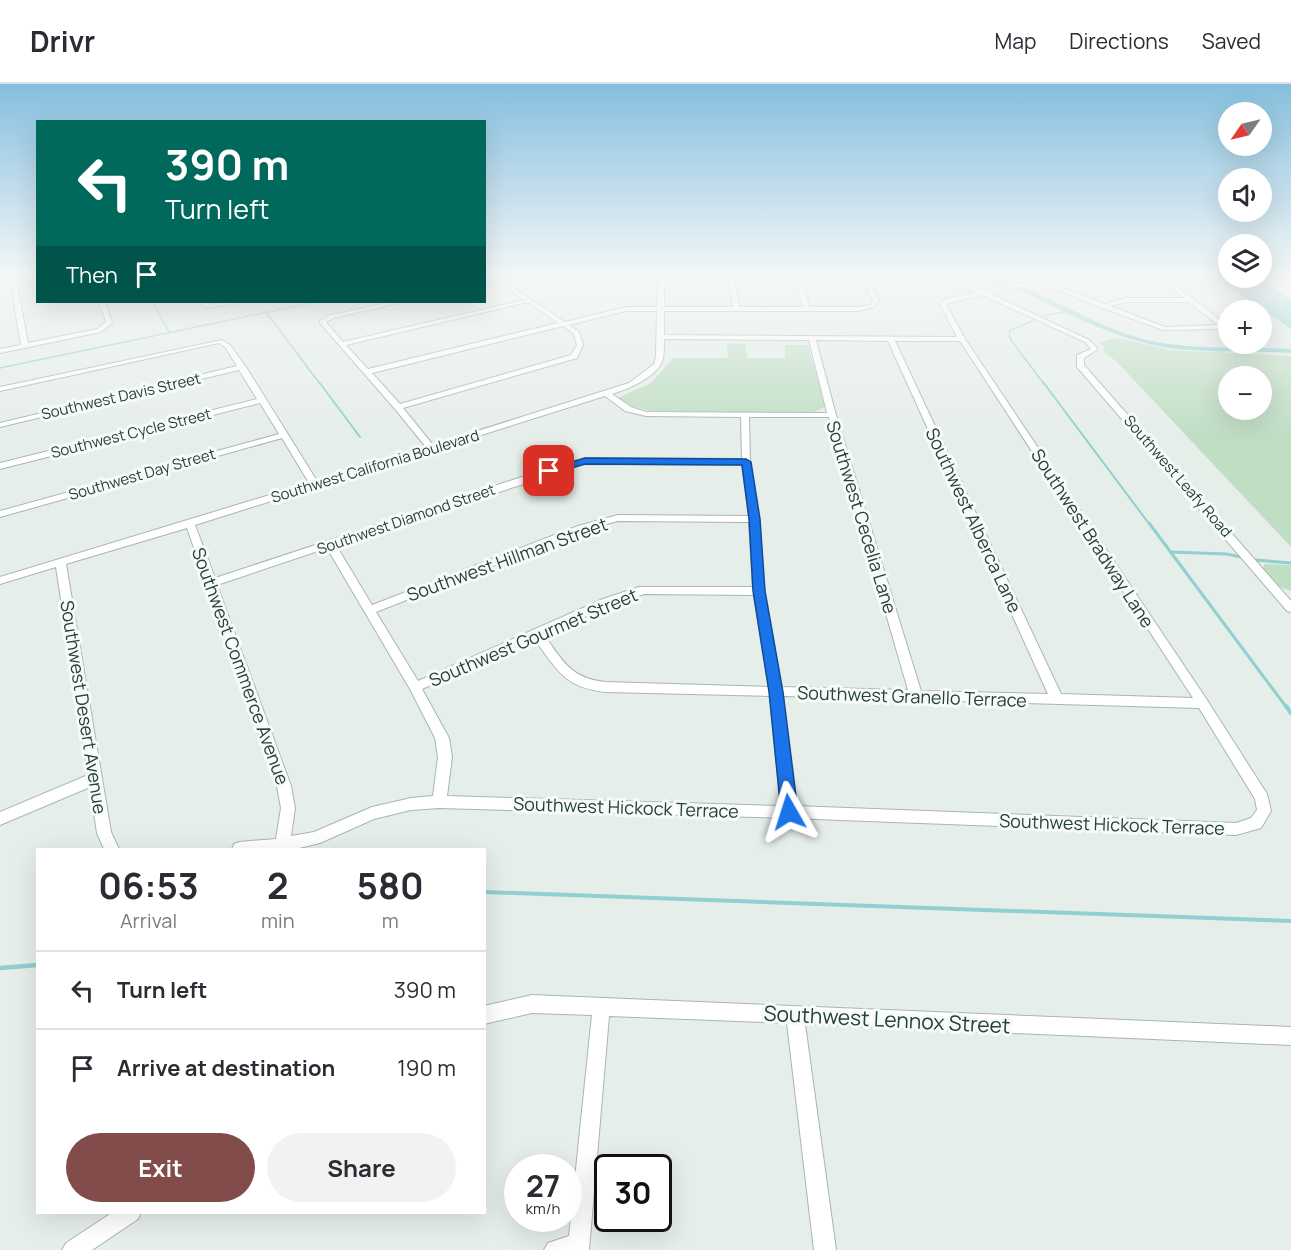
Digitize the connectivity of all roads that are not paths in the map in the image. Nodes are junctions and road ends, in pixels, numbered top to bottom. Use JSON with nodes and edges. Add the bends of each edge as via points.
{"nodes":[{"id":1,"x":22,"y":328,"type":"edge"},
{"id":2,"x":101,"y":328,"type":"edge"},
{"id":3,"x":328,"y":328,"type":"edge"},
{"id":4,"x":409,"y":328,"type":"edge"},
{"id":5,"x":543,"y":328,"type":"edge"},
{"id":6,"x":571,"y":328,"type":"edge"},
{"id":7,"x":661,"y":328,"type":"edge"},
{"id":8,"x":956,"y":328,"type":"edge"},
{"id":9,"x":1060,"y":328,"type":"edge"},
{"id":10,"x":1163,"y":328,"type":"edge"},
{"id":11,"x":1182,"y":328,"type":"edge"},
{"id":12,"x":661,"y":337,"type":"junction"},
{"id":13,"x":812,"y":338,"type":"junction"},
{"id":14,"x":891,"y":339,"type":"junction"},
{"id":15,"x":962,"y":339,"type":"junction"},
{"id":16,"x":342,"y":344,"type":"junction"},
{"id":17,"x":25,"y":346,"type":"junction"},
{"id":18,"x":0,"y":351,"type":"edge"},
{"id":19,"x":242,"y":368,"type":"junction"},
{"id":20,"x":366,"y":372,"type":"junction"},
{"id":21,"x":0,"y":389,"type":"edge"},
{"id":22,"x":607,"y":394,"type":"junction"},
{"id":23,"x":262,"y":400,"type":"junction"},
{"id":24,"x":398,"y":406,"type":"junction"},
{"id":25,"x":745,"y":415,"type":"junction"},
{"id":26,"x":831,"y":415,"type":"junction"},
{"id":27,"x":0,"y":424,"type":"edge"},
{"id":28,"x":284,"y":435,"type":"junction"},
{"id":29,"x":432,"y":448,"type":"junction"},
{"id":30,"x":746,"y":462,"type":"junction"},
{"id":31,"x":0,"y":466,"type":"edge"},
{"id":32,"x":315,"y":485,"type":"junction"},
{"id":33,"x":0,"y":514,"type":"edge"},
{"id":34,"x":754,"y":519,"type":"junction"},
{"id":35,"x":190,"y":524,"type":"junction"},
{"id":36,"x":330,"y":544,"type":"junction"},
{"id":37,"x":61,"y":563,"type":"junction"},
{"id":38,"x":0,"y":581,"type":"edge"},
{"id":39,"x":211,"y":583,"type":"junction"},
{"id":40,"x":759,"y":591,"type":"junction"},
{"id":41,"x":1291,"y":608,"type":"edge"},
{"id":42,"x":369,"y":610,"type":"junction"},
{"id":43,"x":537,"y":634,"type":"junction"},
{"id":44,"x":415,"y":687,"type":"junction"},
{"id":45,"x":776,"y":692,"type":"junction"},
{"id":46,"x":916,"y":695,"type":"junction"},
{"id":47,"x":1057,"y":700,"type":"junction"},
{"id":48,"x":1203,"y":703,"type":"junction"},
{"id":49,"x":96,"y":778,"type":"junction"},
{"id":50,"x":439,"y":802,"type":"junction"},
{"id":51,"x":1264,"y":811,"type":"joint"},
{"id":52,"x":789,"y":812,"type":"junction"},
{"id":53,"x":0,"y":819,"type":"edge"},
{"id":54,"x":283,"y":845,"type":"junction"},
{"id":55,"x":112,"y":848,"type":"edge"},
{"id":56,"x":250,"y":848,"type":"edge"},
{"id":57,"x":601,"y":1008,"type":"junction"},
{"id":58,"x":795,"y":1015,"type":"junction"},
{"id":59,"x":486,"y":1016,"type":"edge"},
{"id":60,"x":1291,"y":1036,"type":"edge"},
{"id":61,"x":127,"y":1214,"type":"edge"},
{"id":62,"x":578,"y":1247,"type":"edge"},
{"id":63,"x":73,"y":1250,"type":"edge"},
{"id":64,"x":555,"y":1250,"type":"edge"},
{"id":65,"x":825,"y":1250,"type":"edge"}],
"edges":[{"from":1,"to":17,"type":"street"},
{"from":2,"to":17,"type":"street"},
{"from":3,"to":16,"type":"street"},
{"from":4,"to":16,"type":"street"},
{"from":5,"to":20,"type":"street"},
{"from":6,"to":24,"type":"street","via":[[580,345],[574,356]]},
{"from":7,"to":12,"type":"street","name":"Southwest California Boulevard"},
{"from":8,"to":15,"type":"street","name":"Southwest Bradway Lane"},
{"from":9,"to":41,"type":"street","name":"Southwest Leafy Road","via":[[1095,348],[1080,357],[1080,365]]},
{"from":10,"to":11,"type":"street"},
{"from":12,"to":13,"type":"street"},
{"from":12,"to":22,"type":"street","name":"Southwest California Boulevard","via":[[657,365],[632,385]]},
{"from":13,"to":14,"type":"street"},
{"from":13,"to":26,"type":"street","name":"Southwest Cecelia Lane"},
{"from":14,"to":15,"type":"street"},
{"from":14,"to":47,"type":"street","name":"Southwest Alberca Lane"},
{"from":15,"to":48,"type":"street","name":"Southwest Bradway Lane"},
{"from":16,"to":20,"type":"street"},
{"from":17,"to":18,"type":"street"},
{"from":19,"to":21,"type":"street","via":[[228,346],[220,341]]},
{"from":19,"to":23,"type":"street"},
{"from":19,"to":27,"type":"street","name":"Southwest Davis Street"},
{"from":20,"to":24,"type":"street"},
{"from":22,"to":25,"type":"street","via":[[628,409],[646,414]]},
{"from":22,"to":29,"type":"street","name":"Southwest California Boulevard"},
{"from":23,"to":28,"type":"street"},
{"from":23,"to":31,"type":"street","name":"Southwest Cycle Street"},
{"from":24,"to":29,"type":"street"},
{"from":25,"to":26,"type":"street"},
{"from":25,"to":30,"type":"street"},
{"from":26,"to":46,"type":"street","name":"Southwest Cecelia Lane"},
{"from":28,"to":32,"type":"street"},
{"from":28,"to":33,"type":"street","name":"Southwest Day Street"},
{"from":29,"to":32,"type":"street","name":"Southwest California Boulevard"},
{"from":30,"to":34,"type":"street"},
{"from":30,"to":36,"type":"street","name":"Southwest Diamond Street","via":[[585,461]]},
{"from":32,"to":35,"type":"street","name":"Southwest California Boulevard"},
{"from":34,"to":40,"type":"street"},
{"from":34,"to":42,"type":"street","name":"Southwest Hillman Street","via":[[618,518],[581,528]]},
{"from":35,"to":37,"type":"street","name":"Southwest California Boulevard"},
{"from":35,"to":39,"type":"street","name":"Southwest Commerce Avenue"},
{"from":36,"to":39,"type":"street","name":"Southwest Diamond Street"},
{"from":36,"to":42,"type":"street"},
{"from":37,"to":38,"type":"street","name":"Southwest California Boulevard"},
{"from":37,"to":49,"type":"street","name":"Southwest Desert Avenue"},
{"from":39,"to":54,"type":"street","name":"Southwest Commerce Avenue","via":[[284,786],[288,808]]},
{"from":40,"to":43,"type":"street","name":"Southwest Gourmet Street","via":[[643,590]]},
{"from":40,"to":45,"type":"street"},
{"from":42,"to":44,"type":"street"},
{"from":43,"to":44,"type":"street","name":"Southwest Gourmet Street"},
{"from":43,"to":45,"type":"street","name":"Southwest Granello Terrace","via":[[563,668],[582,683]]},
{"from":44,"to":50,"type":"street","via":[[445,750]]},
{"from":45,"to":46,"type":"street","name":"Southwest Granello Terrace"},
{"from":45,"to":52,"type":"street"},
{"from":46,"to":47,"type":"street","name":"Southwest Granello Terrace"},
{"from":47,"to":48,"type":"street","name":"Southwest Granello Terrace"},
{"from":48,"to":51,"type":"street","name":"Southwest Bradway Lane","via":[[1262,798]]},
{"from":49,"to":53,"type":"street"},
{"from":49,"to":55,"type":"street","name":"Southwest Desert Avenue","via":[[104,833]]},
{"from":50,"to":52,"type":"street","name":"Southwest Hickock Terrace"},
{"from":50,"to":54,"type":"street","name":"Southwest Hickock Terrace","via":[[388,809],[315,838]]},
{"from":51,"to":52,"type":"street","name":"Southwest Hickock Terrace","via":[[1256,824],[1236,829]]},
{"from":54,"to":56,"type":"street","name":"Southwest Hickock Terrace"},
{"from":57,"to":58,"type":"street","name":"Southwest Lennox Street"},
{"from":57,"to":59,"type":"street","name":"Southwest Lennox Street","via":[[532,1004]]},
{"from":57,"to":62,"type":"street"},
{"from":58,"to":60,"type":"street","name":"Southwest Lennox Street"},
{"from":58,"to":65,"type":"street"},
{"from":61,"to":63,"type":"street"},
{"from":62,"to":64,"type":"street"}]}
